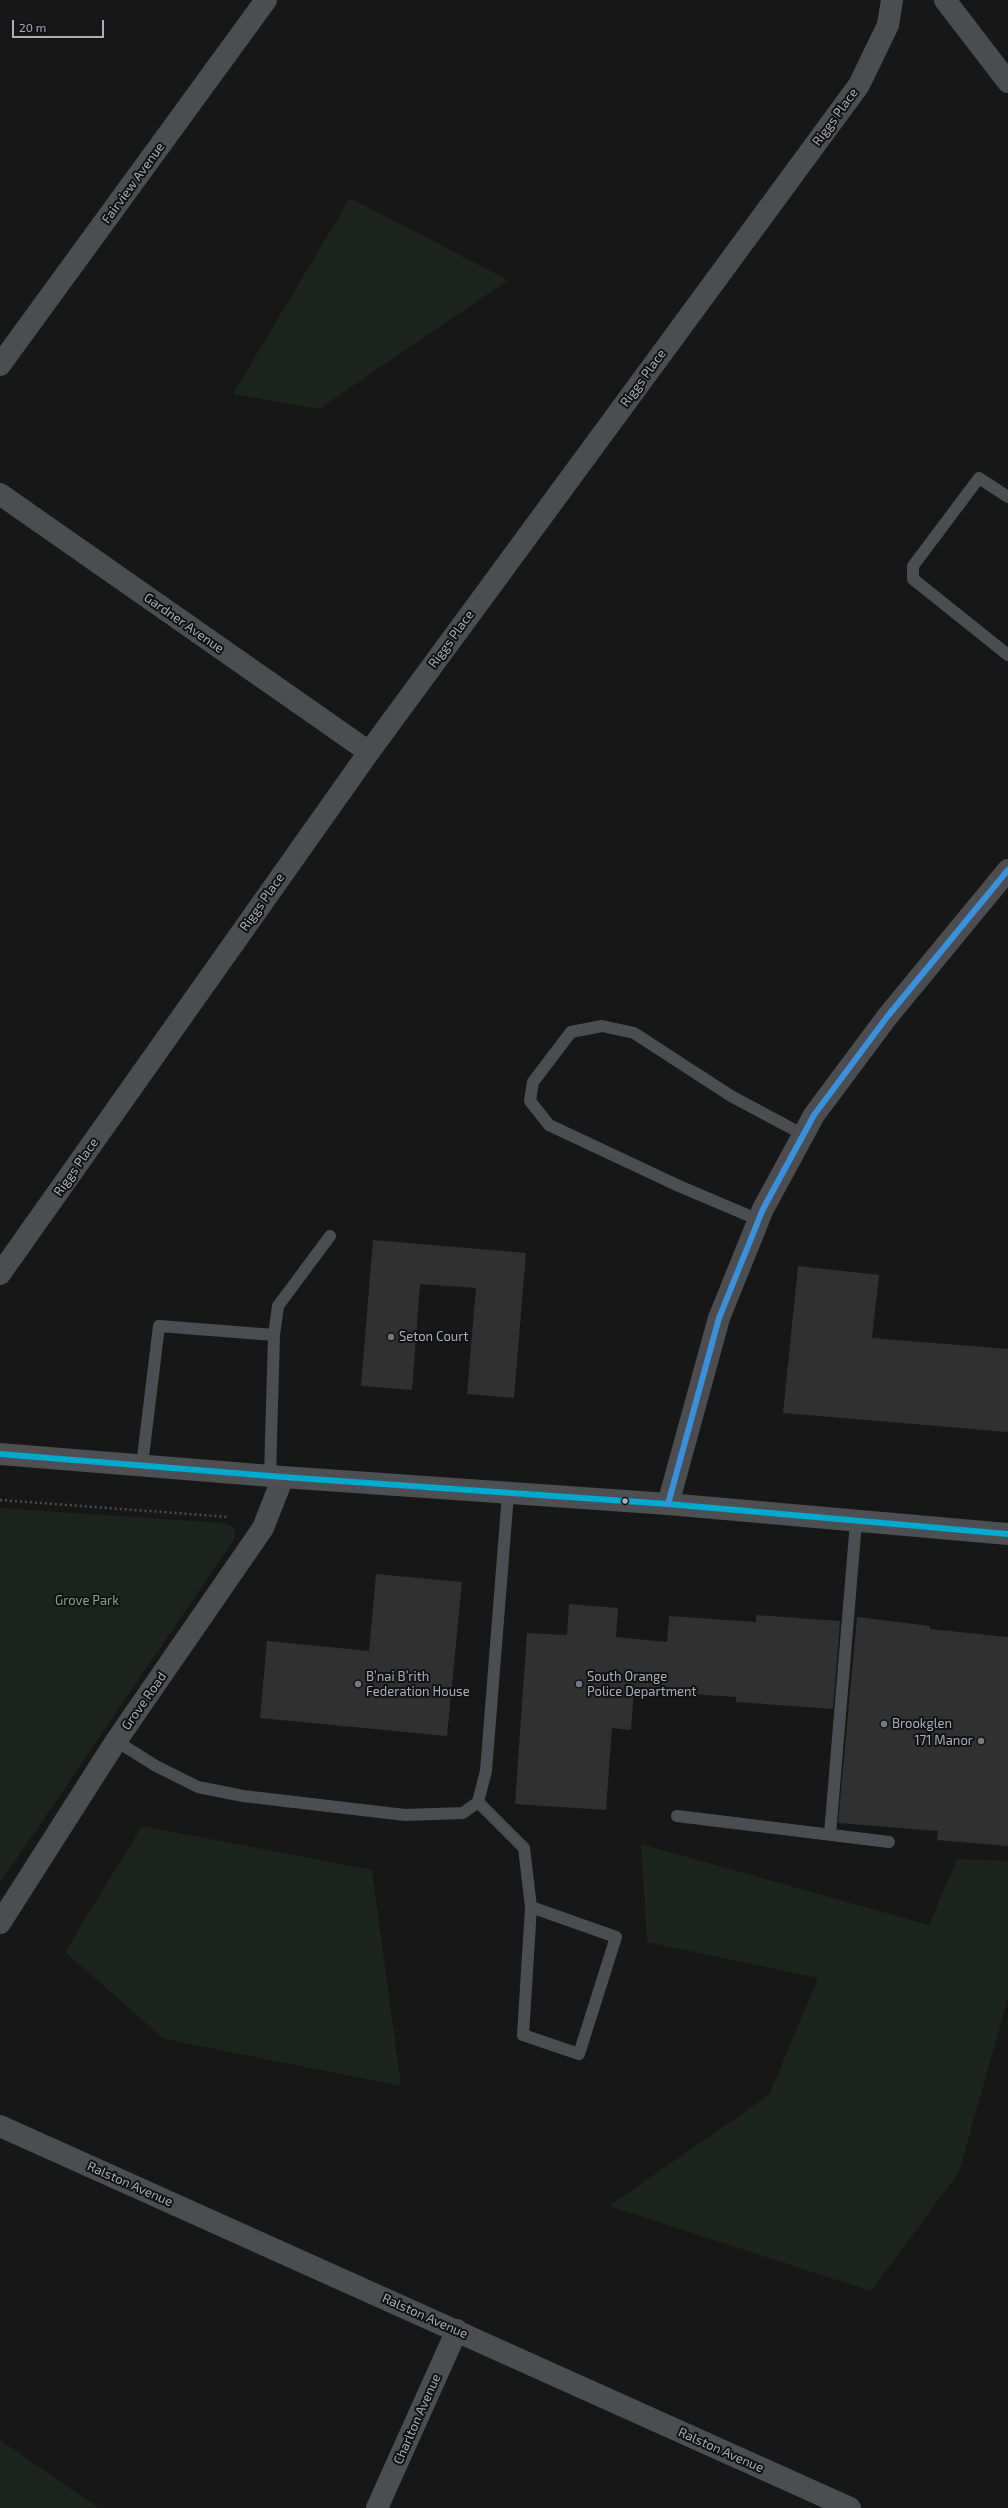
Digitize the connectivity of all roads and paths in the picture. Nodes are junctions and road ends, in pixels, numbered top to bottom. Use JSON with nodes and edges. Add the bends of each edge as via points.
{"nodes":[{"id":1,"x":266,"y":0,"type":"edge"},
{"id":2,"x":892,"y":0,"type":"edge"},
{"id":3,"x":945,"y":0,"type":"edge"},
{"id":4,"x":1008,"y":82,"type":"edge"},
{"id":5,"x":0,"y":365,"type":"edge"},
{"id":6,"x":0,"y":494,"type":"edge"},
{"id":7,"x":1008,"y":497,"type":"edge"},
{"id":8,"x":1008,"y":655,"type":"edge"},
{"id":9,"x":369,"y":752,"type":"junction"},
{"id":10,"x":1008,"y":870,"type":"edge"},
{"id":11,"x":804,"y":1135,"type":"junction"},
{"id":12,"x":759,"y":1220,"type":"junction"},
{"id":13,"x":330,"y":1236,"type":"dead end"},
{"id":14,"x":0,"y":1274,"type":"edge"},
{"id":15,"x":274,"y":1335,"type":"junction"},
{"id":16,"x":0,"y":1454,"type":"edge"},
{"id":17,"x":142,"y":1465,"type":"junction"},
{"id":18,"x":276,"y":1477,"type":"junction"},
{"id":19,"x":508,"y":1494,"type":"junction"},
{"id":20,"x":0,"y":1500,"type":"edge"},
{"id":21,"x":668,"y":1504,"type":"junction"},
{"id":22,"x":229,"y":1517,"type":"dead end"},
{"id":23,"x":856,"y":1522,"type":"junction"},
{"id":24,"x":1008,"y":1534,"type":"edge"},
{"id":25,"x":116,"y":1741,"type":"junction"},
{"id":26,"x":478,"y":1802,"type":"junction"},
{"id":27,"x":677,"y":1816,"type":"dead end"},
{"id":28,"x":830,"y":1834,"type":"junction"},
{"id":29,"x":889,"y":1842,"type":"dead end"},
{"id":30,"x":531,"y":1908,"type":"junction"},
{"id":31,"x":0,"y":1923,"type":"edge"},
{"id":32,"x":0,"y":2126,"type":"edge"},
{"id":33,"x":457,"y":2330,"type":"junction"},
{"id":34,"x":377,"y":2508,"type":"edge"},
{"id":35,"x":850,"y":2508,"type":"edge"}],
"edges":[{"from":1,"to":5,"type":"street","name":"Fairview Avenue"},
{"from":2,"to":9,"type":"street","name":"Riggs Place","via":[[888,25],[859,85]]},
{"from":3,"to":4,"type":"main road"},
{"from":6,"to":9,"type":"street","name":"Gardner Avenue"},
{"from":7,"to":8,"type":"lane","via":[[980,478],[913,566],[913,579]]},
{"from":9,"to":14,"type":"street","name":"Riggs Place"},
{"from":10,"to":11,"type":"street","via":[[887,1017],[814,1115]]},
{"from":11,"to":12,"type":"street"},
{"from":11,"to":12,"type":"lane","via":[[731,1096],[634,1033],[602,1026],[571,1032],[533,1082],[530,1101],[550,1125],[679,1186]]},
{"from":12,"to":21,"type":"street","via":[[719,1318]]},
{"from":13,"to":15,"type":"lane","via":[[278,1306]]},
{"from":15,"to":17,"type":"lane","via":[[159,1326]]},
{"from":15,"to":18,"type":"lane"},
{"from":16,"to":17,"type":"main road"},
{"from":17,"to":18,"type":"main road"},
{"from":18,"to":19,"type":"main road"},
{"from":18,"to":25,"type":"street","name":"Grove Road","via":[[263,1528]]},
{"from":19,"to":21,"type":"main road"},
{"from":19,"to":26,"type":"lane","via":[[486,1771]]},
{"from":20,"to":22,"type":"path"},
{"from":21,"to":23,"type":"main road"},
{"from":23,"to":24,"type":"main road"},
{"from":23,"to":28,"type":"lane"},
{"from":25,"to":26,"type":"lane","via":[[156,1766],[198,1787],[244,1796],[405,1815],[463,1813]]},
{"from":25,"to":31,"type":"street","name":"Grove Road"},
{"from":26,"to":30,"type":"lane","via":[[524,1848]]},
{"from":27,"to":28,"type":"lane"},
{"from":28,"to":29,"type":"lane"},
{"from":30,"to":30,"type":"lane","via":[[523,2035],[579,2054],[616,1937]]},
{"from":32,"to":33,"type":"street","name":"Ralston Avenue"},
{"from":33,"to":34,"type":"street","name":"Charlton Avenue"},
{"from":33,"to":35,"type":"street","name":"Ralston Avenue"}]}
